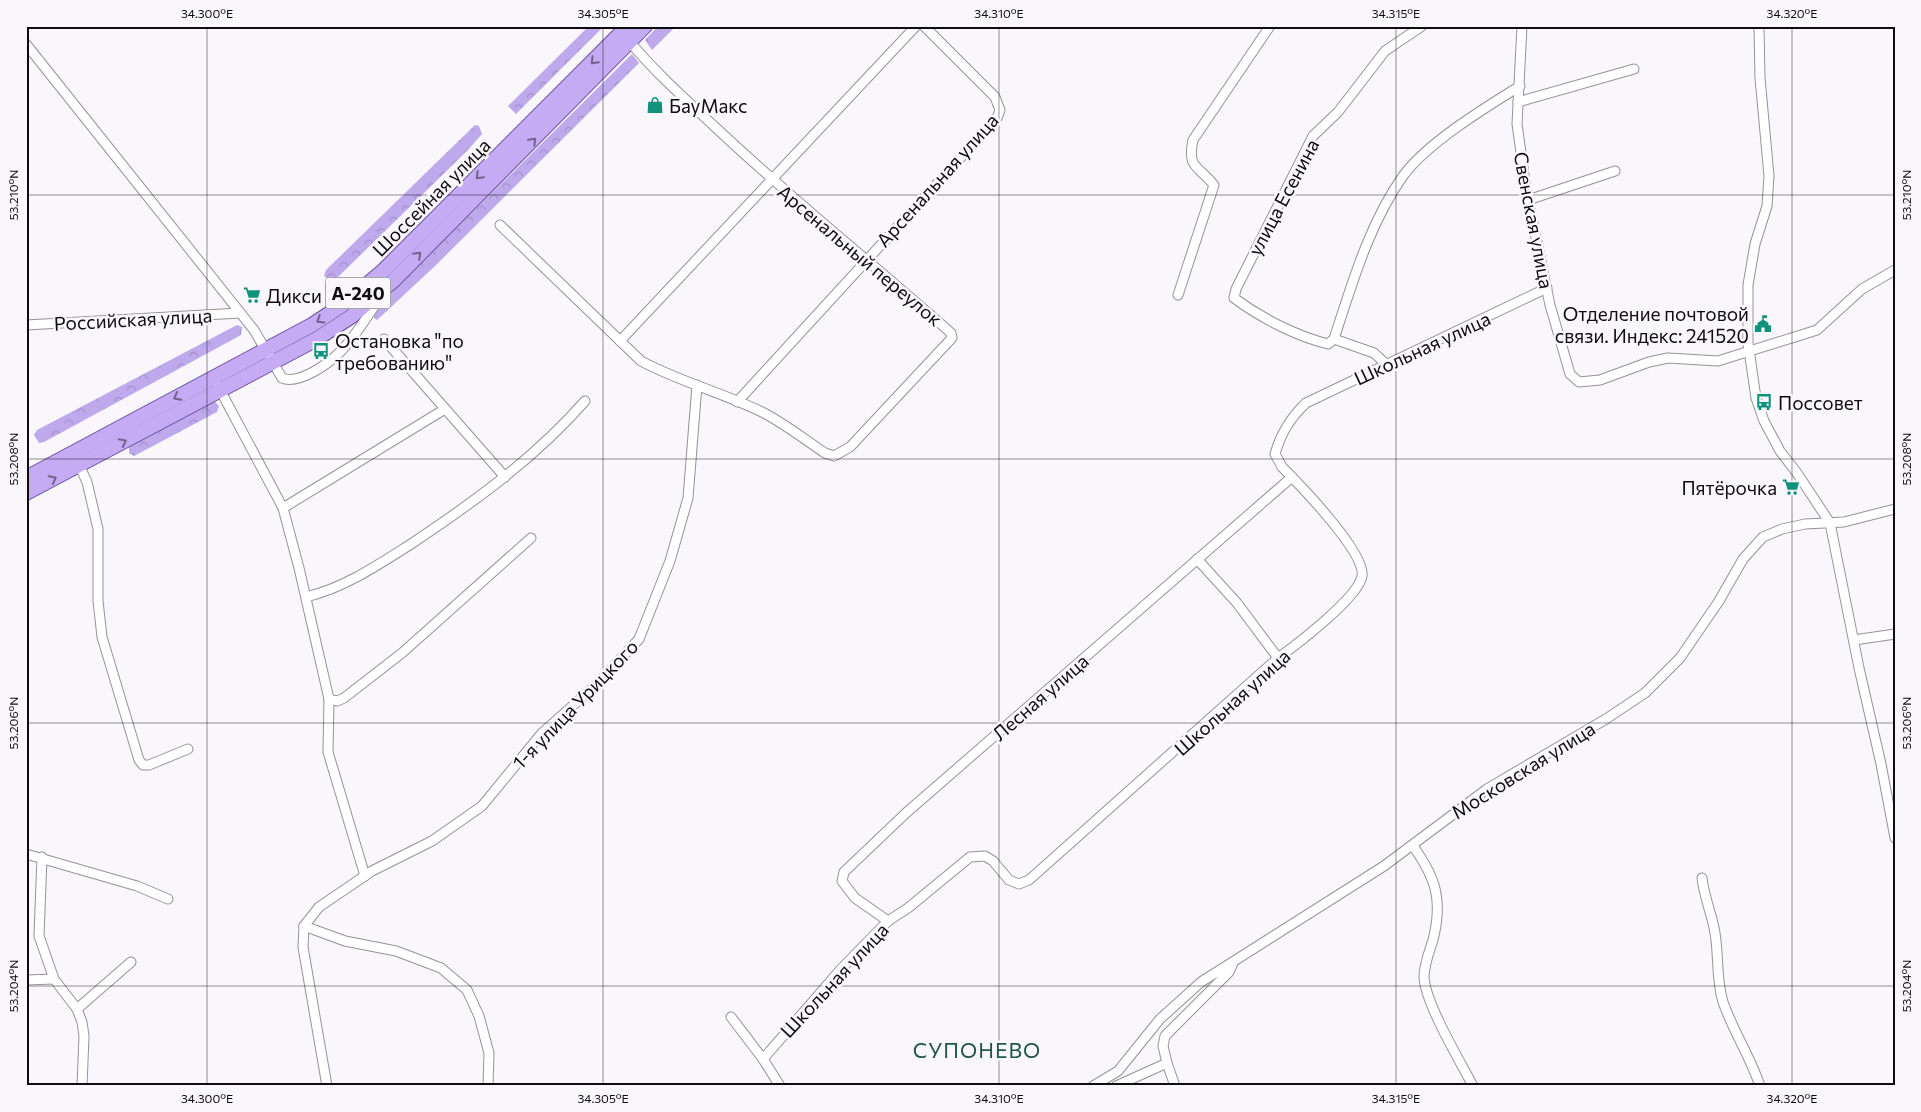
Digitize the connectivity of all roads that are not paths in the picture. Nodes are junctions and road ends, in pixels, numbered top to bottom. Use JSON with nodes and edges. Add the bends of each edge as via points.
{"nodes":[{"id":1,"x":628,"y":26,"type":"edge"},
{"id":2,"x":645,"y":26,"type":"edge"},
{"id":3,"x":916,"y":26,"type":"edge"},
{"id":4,"x":924,"y":26,"type":"edge"},
{"id":5,"x":1270,"y":26,"type":"edge"},
{"id":6,"x":1422,"y":26,"type":"edge"},
{"id":7,"x":1522,"y":26,"type":"edge"},
{"id":8,"x":1759,"y":26,"type":"edge"},
{"id":9,"x":630,"y":42,"type":"junction"},
{"id":10,"x":26,"y":44,"type":"edge"},
{"id":11,"x":1634,"y":69,"type":"dead end"},
{"id":12,"x":1520,"y":86,"type":"junction"},
{"id":13,"x":1518,"y":102,"type":"junction"},
{"id":14,"x":1615,"y":171,"type":"dead end"},
{"id":15,"x":770,"y":180,"type":"junction"},
{"id":16,"x":1528,"y":200,"type":"junction"},
{"id":17,"x":500,"y":225,"type":"dead end"},
{"id":18,"x":866,"y":259,"type":"junction"},
{"id":19,"x":1895,"y":270,"type":"edge"},
{"id":20,"x":394,"y":280,"type":"junction"},
{"id":21,"x":1547,"y":288,"type":"junction"},
{"id":22,"x":1178,"y":296,"type":"dead end"},
{"id":23,"x":240,"y":313,"type":"junction"},
{"id":24,"x":26,"y":325,"type":"edge"},
{"id":25,"x":384,"y":339,"type":"dead end"},
{"id":26,"x":1334,"y":339,"type":"junction"},
{"id":27,"x":620,"y":341,"type":"junction"},
{"id":28,"x":266,"y":350,"type":"junction"},
{"id":29,"x":1750,"y":353,"type":"junction"},
{"id":30,"x":273,"y":363,"type":"junction"},
{"id":31,"x":1387,"y":365,"type":"junction"},
{"id":32,"x":214,"y":378,"type":"junction"},
{"id":33,"x":697,"y":385,"type":"junction"},
{"id":34,"x":220,"y":391,"type":"junction"},
{"id":35,"x":585,"y":401,"type":"dead end"},
{"id":36,"x":738,"y":402,"type":"junction"},
{"id":37,"x":445,"y":409,"type":"junction"},
{"id":38,"x":80,"y":465,"type":"junction"},
{"id":39,"x":505,"y":477,"type":"junction"},
{"id":40,"x":1292,"y":477,"type":"junction"},
{"id":41,"x":26,"y":478,"type":"edge"},
{"id":42,"x":26,"y":493,"type":"edge"},
{"id":43,"x":282,"y":508,"type":"junction"},
{"id":44,"x":1895,"y":509,"type":"edge"},
{"id":45,"x":1830,"y":523,"type":"junction"},
{"id":46,"x":531,"y":538,"type":"dead end"},
{"id":47,"x":1197,"y":559,"type":"junction"},
{"id":48,"x":306,"y":597,"type":"junction"},
{"id":49,"x":1895,"y":634,"type":"edge"},
{"id":50,"x":1854,"y":640,"type":"junction"},
{"id":51,"x":1278,"y":658,"type":"junction"},
{"id":52,"x":329,"y":699,"type":"junction"},
{"id":53,"x":188,"y":749,"type":"dead end"},
{"id":54,"x":1895,"y":838,"type":"edge"},
{"id":55,"x":1412,"y":846,"type":"junction"},
{"id":56,"x":26,"y":854,"type":"edge"},
{"id":57,"x":42,"y":857,"type":"junction"},
{"id":58,"x":365,"y":876,"type":"junction"},
{"id":59,"x":1702,"y":878,"type":"dead end"},
{"id":60,"x":168,"y":899,"type":"dead end"},
{"id":61,"x":888,"y":921,"type":"junction"},
{"id":62,"x":304,"y":926,"type":"junction"},
{"id":63,"x":130,"y":962,"type":"dead end"},
{"id":64,"x":1233,"y":963,"type":"junction"},
{"id":65,"x":54,"y":979,"type":"junction"},
{"id":66,"x":26,"y":980,"type":"edge"},
{"id":67,"x":77,"y":1009,"type":"junction"},
{"id":68,"x":731,"y":1017,"type":"dead end"},
{"id":69,"x":763,"y":1059,"type":"junction"},
{"id":70,"x":1167,"y":1064,"type":"junction"},
{"id":71,"x":82,"y":1086,"type":"edge"},
{"id":72,"x":327,"y":1086,"type":"edge"},
{"id":73,"x":488,"y":1086,"type":"edge"},
{"id":74,"x":780,"y":1086,"type":"edge"},
{"id":75,"x":1094,"y":1086,"type":"edge"},
{"id":76,"x":1116,"y":1086,"type":"edge"},
{"id":77,"x":1175,"y":1086,"type":"edge"},
{"id":78,"x":1473,"y":1086,"type":"edge"},
{"id":79,"x":1760,"y":1086,"type":"edge"}],
"edges":[{"from":1,"to":28,"type":"main road","name":"Шоссейная улица","number":"А-240","one_way":true,"via":[[369,284],[330,314]]},
{"from":2,"to":9,"type":"main road","name":"Шоссейная улица","number":"А-240"},
{"from":3,"to":15,"type":"street"},
{"from":4,"to":18,"type":"street","name":"Арсенальная улица","via":[[995,97],[1000,110],[997,118]]},
{"from":5,"to":22,"type":"street","via":[[1193,140],[1190,156],[1194,166],[1214,185]]},
{"from":6,"to":26,"type":"street","name":"улица Есенина","via":[[1385,51],[1338,112],[1313,136],[1236,289],[1234,298],[1270,320],[1312,340],[1328,344]]},
{"from":7,"to":12,"type":"street","name":"Свенская улица"},
{"from":8,"to":29,"type":"street","via":[[1769,176],[1767,206],[1755,244],[1748,286],[1746,314]]},
{"from":9,"to":15,"type":"street","name":"Арсенальный переулок"},
{"from":20,"to":9,"type":"main road","name":"Шоссейная улица","number":"А-240","one_way":true},
{"from":10,"to":23,"type":"street"},
{"from":11,"to":13,"type":"street"},
{"from":12,"to":13,"type":"street","name":"Свенская улица"},
{"from":12,"to":26,"type":"street","via":[[1483,108],[1431,148],[1404,175],[1381,213],[1356,272]]},
{"from":13,"to":16,"type":"street","name":"Свенская улица","via":[[1517,124]]},
{"from":14,"to":16,"type":"street"},
{"from":15,"to":18,"type":"street","name":"Арсенальный переулок"},
{"from":15,"to":27,"type":"street"},
{"from":16,"to":21,"type":"street","name":"Свенская улица"},
{"from":17,"to":27,"type":"street","name":"Арсенальный переулок"},
{"from":18,"to":36,"type":"street","name":"Арсенальная улица"},
{"from":18,"to":36,"type":"street","name":"Арсенальный переулок","via":[[951,333],[952,338],[850,447],[834,456]]},
{"from":19,"to":29,"type":"street","via":[[1862,289],[1817,330]]},
{"from":20,"to":30,"type":"main road","name":"Шоссейная улица","number":"А-240","via":[[340,324]]},
{"from":20,"to":30,"type":"street","via":[[333,358],[302,377],[290,380],[282,378]]},
{"from":21,"to":29,"type":"street","name":"Свенская улица","via":[[1570,374],[1580,382],[1600,380],[1668,358],[1718,361]]},
{"from":21,"to":31,"type":"street","name":"Школьная улица"},
{"from":23,"to":24,"type":"street","name":"Российская улица"},
{"from":23,"to":28,"type":"street","via":[[260,337]]},
{"from":25,"to":37,"type":"street"},
{"from":26,"to":31,"type":"street","via":[[1374,353]]},
{"from":27,"to":33,"type":"street","name":"Арсенальный переулок","via":[[641,361]]},
{"from":28,"to":30,"type":"street"},
{"from":28,"to":32,"type":"main road","name":"Шоссейная улица","number":"А-240"},
{"from":29,"to":45,"type":"street","via":[[1756,398],[1764,421]]},
{"from":30,"to":34,"type":"main road","name":"Шоссейная улица","number":"А-240"},
{"from":31,"to":40,"type":"street","name":"Школьная улица","via":[[1306,403],[1291,417],[1279,438],[1275,454]]},
{"from":32,"to":34,"type":"street"},
{"from":32,"to":41,"type":"main road","name":"Шоссейная улица","number":"А-240","one_way":true},
{"from":33,"to":36,"type":"street","name":"Арсенальный переулок"},
{"from":33,"to":58,"type":"street","name":"1-я улица Урицкого","via":[[688,498],[670,561],[639,639],[596,686],[542,733],[482,806],[432,841]]},
{"from":38,"to":34,"type":"main road","name":"Шоссейная улица","number":"А-240","one_way":true},
{"from":34,"to":43,"type":"street"},
{"from":35,"to":39,"type":"street","via":[[548,441]]},
{"from":37,"to":39,"type":"street"},
{"from":37,"to":43,"type":"street"},
{"from":42,"to":38,"type":"main road","number":"А-240","one_way":true},
{"from":38,"to":53,"type":"street","via":[[98,529],[98,601],[102,637],[139,760],[143,765],[149,765]]},
{"from":39,"to":48,"type":"street","via":[[370,570],[327,591]]},
{"from":40,"to":47,"type":"street","name":"Лесная улица"},
{"from":40,"to":51,"type":"street","name":"Школьная улица","via":[[1353,549],[1361,565],[1362,576],[1358,588],[1307,637]]},
{"from":43,"to":48,"type":"street"},
{"from":44,"to":45,"type":"street","name":"Московская улица"},
{"from":45,"to":50,"type":"street"},
{"from":45,"to":55,"type":"street","name":"Московская улица","via":[[1789,527],[1763,537],[1743,559],[1719,602],[1680,658],[1645,693],[1487,790]]},
{"from":46,"to":52,"type":"street","via":[[402,653],[344,698],[337,701]]},
{"from":47,"to":51,"type":"street","via":[[1237,603]]},
{"from":47,"to":61,"type":"street","name":"Лесная улица","via":[[844,872],[842,881],[855,898]]},
{"from":48,"to":52,"type":"street"},
{"from":49,"to":50,"type":"street"},
{"from":50,"to":54,"type":"street"},
{"from":51,"to":61,"type":"street","name":"Школьная улица","via":[[1029,880],[1019,884],[1009,880],[985,856],[970,857]]},
{"from":52,"to":58,"type":"street","via":[[328,752]]},
{"from":55,"to":64,"type":"street","name":"Московская улица"},
{"from":55,"to":78,"type":"street","via":[[1427,866],[1438,905],[1424,978],[1444,1033]]},
{"from":56,"to":57,"type":"street"},
{"from":57,"to":60,"type":"street","via":[[137,886]]},
{"from":57,"to":65,"type":"street","via":[[39,936]]},
{"from":58,"to":62,"type":"street","name":"1-я улица Урицкого","via":[[319,907]]},
{"from":59,"to":79,"type":"street","via":[[1704,898],[1714,927],[1717,977],[1723,1002],[1752,1060]]},
{"from":61,"to":69,"type":"street","name":"Школьная улица","via":[[840,969]]},
{"from":62,"to":72,"type":"street","via":[[303,947]]},
{"from":62,"to":73,"type":"street","via":[[345,941],[396,951],[441,968],[467,990],[479,1016],[489,1053]]},
{"from":63,"to":67,"type":"street"},
{"from":64,"to":70,"type":"street","via":[[1230,972],[1165,1036],[1163,1046]]},
{"from":64,"to":75,"type":"street","name":"Московская улица","via":[[1201,982],[1160,1019],[1118,1071]]},
{"from":65,"to":66,"type":"street"},
{"from":65,"to":67,"type":"street"},
{"from":67,"to":71,"type":"street","via":[[84,1036]]},
{"from":68,"to":69,"type":"street"},
{"from":69,"to":74,"type":"street"},
{"from":70,"to":76,"type":"street"},
{"from":70,"to":77,"type":"street"}]}
